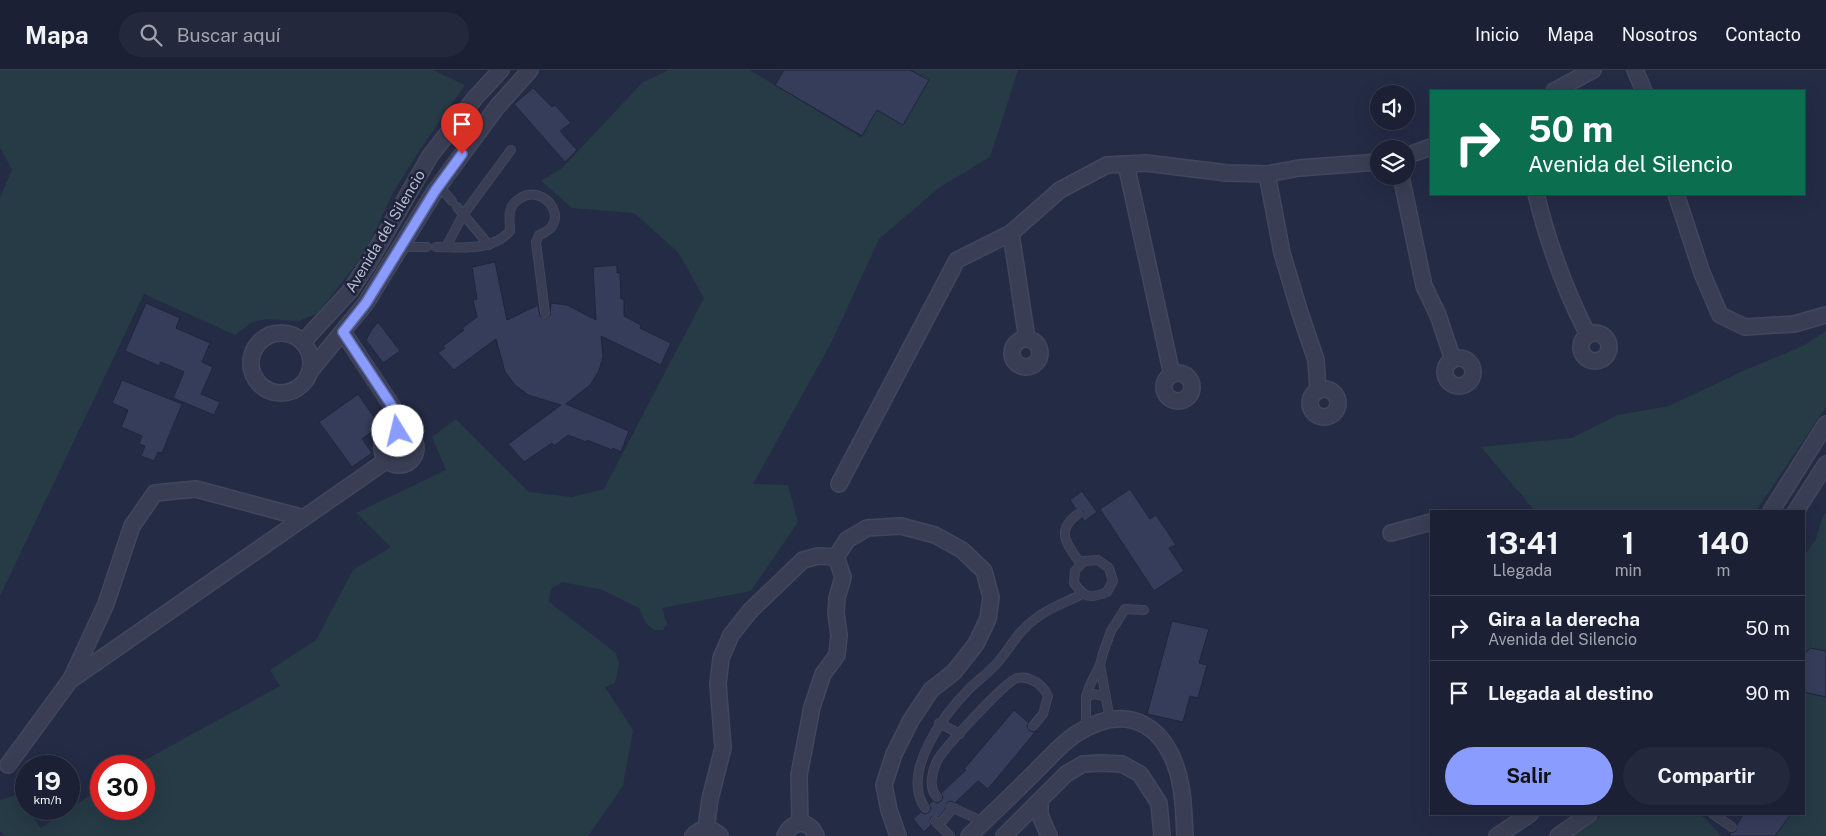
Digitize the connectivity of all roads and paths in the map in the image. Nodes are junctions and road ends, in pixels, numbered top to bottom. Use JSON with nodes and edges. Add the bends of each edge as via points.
{"nodes":[{"id":1,"x":501,"y":70,"type":"edge"},
{"id":2,"x":530,"y":70,"type":"edge"},
{"id":3,"x":1593,"y":70,"type":"edge"},
{"id":4,"x":1634,"y":70,"type":"edge"},
{"id":5,"x":1556,"y":90,"type":"edge"},
{"id":6,"x":1644,"y":90,"type":"edge"},
{"id":7,"x":1430,"y":147,"type":"edge"},
{"id":8,"x":511,"y":150,"type":"dead end"},
{"id":9,"x":1415,"y":153,"type":"edge"},
{"id":10,"x":1370,"y":163,"type":"edge"},
{"id":11,"x":1126,"y":164,"type":"junction"},
{"id":12,"x":1267,"y":174,"type":"junction"},
{"id":13,"x":1403,"y":185,"type":"edge"},
{"id":14,"x":439,"y":186,"type":"junction"},
{"id":15,"x":1536,"y":195,"type":"edge"},
{"id":16,"x":1676,"y":195,"type":"edge"},
{"id":17,"x":464,"y":215,"type":"junction"},
{"id":18,"x":1011,"y":233,"type":"junction"},
{"id":19,"x":488,"y":245,"type":"junction"},
{"id":20,"x":402,"y":247,"type":"junction"},
{"id":21,"x":427,"y":247,"type":"dead end"},
{"id":22,"x":436,"y":247,"type":"dead end"},
{"id":23,"x":446,"y":247,"type":"junction"},
{"id":24,"x":545,"y":313,"type":"dead end"},
{"id":25,"x":1826,"y":315,"type":"edge"},
{"id":26,"x":343,"y":332,"type":"junction"},
{"id":27,"x":1588,"y":335,"type":"dead end"},
{"id":28,"x":1027,"y":340,"type":"dead end"},
{"id":29,"x":303,"y":342,"type":"junction"},
{"id":30,"x":1453,"y":360,"type":"dead end"},
{"id":31,"x":311,"y":370,"type":"junction"},
{"id":32,"x":1172,"y":374,"type":"dead end"},
{"id":33,"x":1318,"y":390,"type":"dead end"},
{"id":34,"x":1826,"y":424,"type":"edge"},
{"id":35,"x":397,"y":432,"type":"junction"},
{"id":36,"x":387,"y":460,"type":"junction"},
{"id":37,"x":1826,"y":464,"type":"edge"},
{"id":38,"x":839,"y":484,"type":"dead end"},
{"id":39,"x":1772,"y":510,"type":"edge"},
{"id":40,"x":1797,"y":510,"type":"edge"},
{"id":41,"x":1078,"y":514,"type":"dead end"},
{"id":42,"x":304,"y":518,"type":"junction"},
{"id":43,"x":1430,"y":522,"type":"edge"},
{"id":44,"x":1391,"y":533,"type":"dead end"},
{"id":45,"x":836,"y":557,"type":"junction"},
{"id":46,"x":1081,"y":564,"type":"junction"},
{"id":47,"x":1082,"y":594,"type":"junction"},
{"id":48,"x":1144,"y":610,"type":"dead end"},
{"id":49,"x":1100,"y":665,"type":"junction"},
{"id":50,"x":71,"y":679,"type":"junction"},
{"id":51,"x":1086,"y":697,"type":"junction"},
{"id":52,"x":1106,"y":697,"type":"junction"},
{"id":53,"x":1110,"y":720,"type":"junction"},
{"id":54,"x":940,"y":723,"type":"junction"},
{"id":55,"x":1033,"y":726,"type":"dead end"},
{"id":56,"x":1086,"y":728,"type":"junction"},
{"id":57,"x":960,"y":734,"type":"junction"},
{"id":58,"x":924,"y":754,"type":"junction"},
{"id":59,"x":937,"y":760,"type":"junction"},
{"id":60,"x":8,"y":765,"type":"dead end"},
{"id":61,"x":937,"y":797,"type":"dead end"},
{"id":62,"x":1040,"y":800,"type":"junction"},
{"id":63,"x":925,"y":808,"type":"dead end"},
{"id":64,"x":1528,"y":815,"type":"edge"},
{"id":65,"x":1588,"y":815,"type":"edge"},
{"id":66,"x":1714,"y":815,"type":"edge"},
{"id":67,"x":984,"y":822,"type":"junction"},
{"id":68,"x":800,"y":823,"type":"junction"},
{"id":69,"x":1732,"y":827,"type":"dead end"},
{"id":70,"x":700,"y":832,"type":"edge"},
{"id":71,"x":720,"y":836,"type":"edge"},
{"id":72,"x":784,"y":836,"type":"edge"},
{"id":73,"x":816,"y":836,"type":"edge"},
{"id":74,"x":898,"y":836,"type":"edge"},
{"id":75,"x":950,"y":836,"type":"edge"},
{"id":76,"x":969,"y":836,"type":"edge"},
{"id":77,"x":1004,"y":836,"type":"edge"},
{"id":78,"x":1049,"y":836,"type":"edge"},
{"id":79,"x":1162,"y":836,"type":"edge"},
{"id":80,"x":1185,"y":836,"type":"edge"},
{"id":81,"x":1497,"y":836,"type":"edge"},
{"id":82,"x":1558,"y":836,"type":"edge"}],
"edges":[{"from":1,"to":29,"type":"street","name":"Avenida del Silencio","via":[[430,156],[350,291]]},
{"from":2,"to":14,"type":"street","name":"Avenida del Silencio","via":[[497,107]]},
{"from":3,"to":5,"type":"street"},
{"from":4,"to":6,"type":"street"},
{"from":7,"to":9,"type":"street"},
{"from":8,"to":17,"type":"lane"},
{"from":10,"to":12,"type":"street"},
{"from":11,"to":12,"type":"street"},
{"from":11,"to":18,"type":"street","via":[[1107,165],[1060,190]]},
{"from":11,"to":32,"type":"street"},
{"from":12,"to":33,"type":"street","via":[[1282,254],[1316,360]]},
{"from":13,"to":30,"type":"street","via":[[1424,286]]},
{"from":14,"to":17,"type":"lane"},
{"from":14,"to":20,"type":"street","name":"Avenida del Silencio"},
{"from":15,"to":27,"type":"street","via":[[1547,238]]},
{"from":16,"to":25,"type":"street","via":[[1720,315],[1745,327],[1794,324]]},
{"from":17,"to":19,"type":"lane"},
{"from":17,"to":23,"type":"lane"},
{"from":18,"to":28,"type":"street"},
{"from":18,"to":38,"type":"street","via":[[957,260]]},
{"from":19,"to":23,"type":"lane"},
{"from":19,"to":24,"type":"lane","via":[[510,232],[510,212],[517,200],[530,194],[550,203],[554,210],[554,224],[539,235],[536,242]]},
{"from":20,"to":21,"type":"lane"},
{"from":20,"to":26,"type":"street","name":"Avenida del Silencio"},
{"from":22,"to":23,"type":"lane"},
{"from":26,"to":31,"type":"street","name":"Avenida del Silencio"},
{"from":26,"to":35,"type":"street","via":[[400,418]]},
{"from":29,"to":31,"type":"street"},
{"from":29,"to":31,"type":"street","name":"Avenida del Silencio","via":[[288,334],[265,338],[257,346],[251,368],[263,388],[274,393],[297,389]]},
{"from":34,"to":39,"type":"street"},
{"from":35,"to":36,"type":"street","via":[[388,435],[383,444]]},
{"from":35,"to":36,"type":"street","via":[[413,438],[415,454],[403,465]]},
{"from":36,"to":42,"type":"street"},
{"from":37,"to":40,"type":"street"},
{"from":41,"to":46,"type":"lane","via":[[1065,527],[1065,541]]},
{"from":42,"to":50,"type":"street"},
{"from":42,"to":50,"type":"street","via":[[196,489],[155,493],[132,526],[106,604]]},
{"from":43,"to":44,"type":"street"},
{"from":45,"to":68,"type":"street","via":[[843,577],[837,598],[837,655],[823,674],[812,707],[799,775]]},
{"from":45,"to":70,"type":"street","via":[[818,556],[803,560],[750,611],[731,635],[721,658],[718,684],[723,748]]},
{"from":45,"to":74,"type":"street","via":[[847,540],[867,528],[910,528],[935,535],[962,550],[984,572],[991,597],[988,619],[976,644],[954,672],[931,690],[894,754],[884,785]]},
{"from":46,"to":47,"type":"lane","via":[[1075,570],[1074,583]]},
{"from":46,"to":47,"type":"lane","via":[[1098,560],[1109,568],[1113,580],[1107,592],[1101,595]]},
{"from":47,"to":54,"type":"lane","via":[[1035,619]]},
{"from":48,"to":49,"type":"lane","via":[[1125,609],[1111,631]]},
{"from":49,"to":51,"type":"lane"},
{"from":49,"to":52,"type":"lane"},
{"from":50,"to":60,"type":"street"},
{"from":51,"to":52,"type":"lane","via":[[1094,694]]},
{"from":51,"to":56,"type":"lane"},
{"from":52,"to":53,"type":"lane"},
{"from":53,"to":56,"type":"street","via":[[1099,721]]},
{"from":53,"to":80,"type":"street","via":[[1122,718],[1140,722],[1164,742],[1181,785]]},
{"from":54,"to":57,"type":"lane"},
{"from":54,"to":58,"type":"lane"},
{"from":55,"to":57,"type":"lane","via":[[1043,714],[1048,696],[1037,682],[1016,678],[989,701]]},
{"from":56,"to":67,"type":"street","via":[[1074,734]]},
{"from":57,"to":59,"type":"lane"},
{"from":58,"to":59,"type":"lane"},
{"from":58,"to":63,"type":"lane","via":[[918,792]]},
{"from":59,"to":61,"type":"lane","via":[[931,782]]},
{"from":62,"to":77,"type":"street"},
{"from":62,"to":78,"type":"street","via":[[1040,815]]},
{"from":62,"to":79,"type":"street","via":[[1066,774],[1083,764],[1122,764],[1140,774],[1159,803]]},
{"from":64,"to":81,"type":"street"},
{"from":65,"to":82,"type":"street"},
{"from":66,"to":69,"type":"lane"},
{"from":67,"to":75,"type":"lane","via":[[952,807],[937,823]]},
{"from":67,"to":76,"type":"street"},
{"from":68,"to":72,"type":"street","via":[[790,827]]},
{"from":68,"to":73,"type":"street","via":[[810,826]]},
{"from":70,"to":71,"type":"street","via":[[712,829]]}]}
